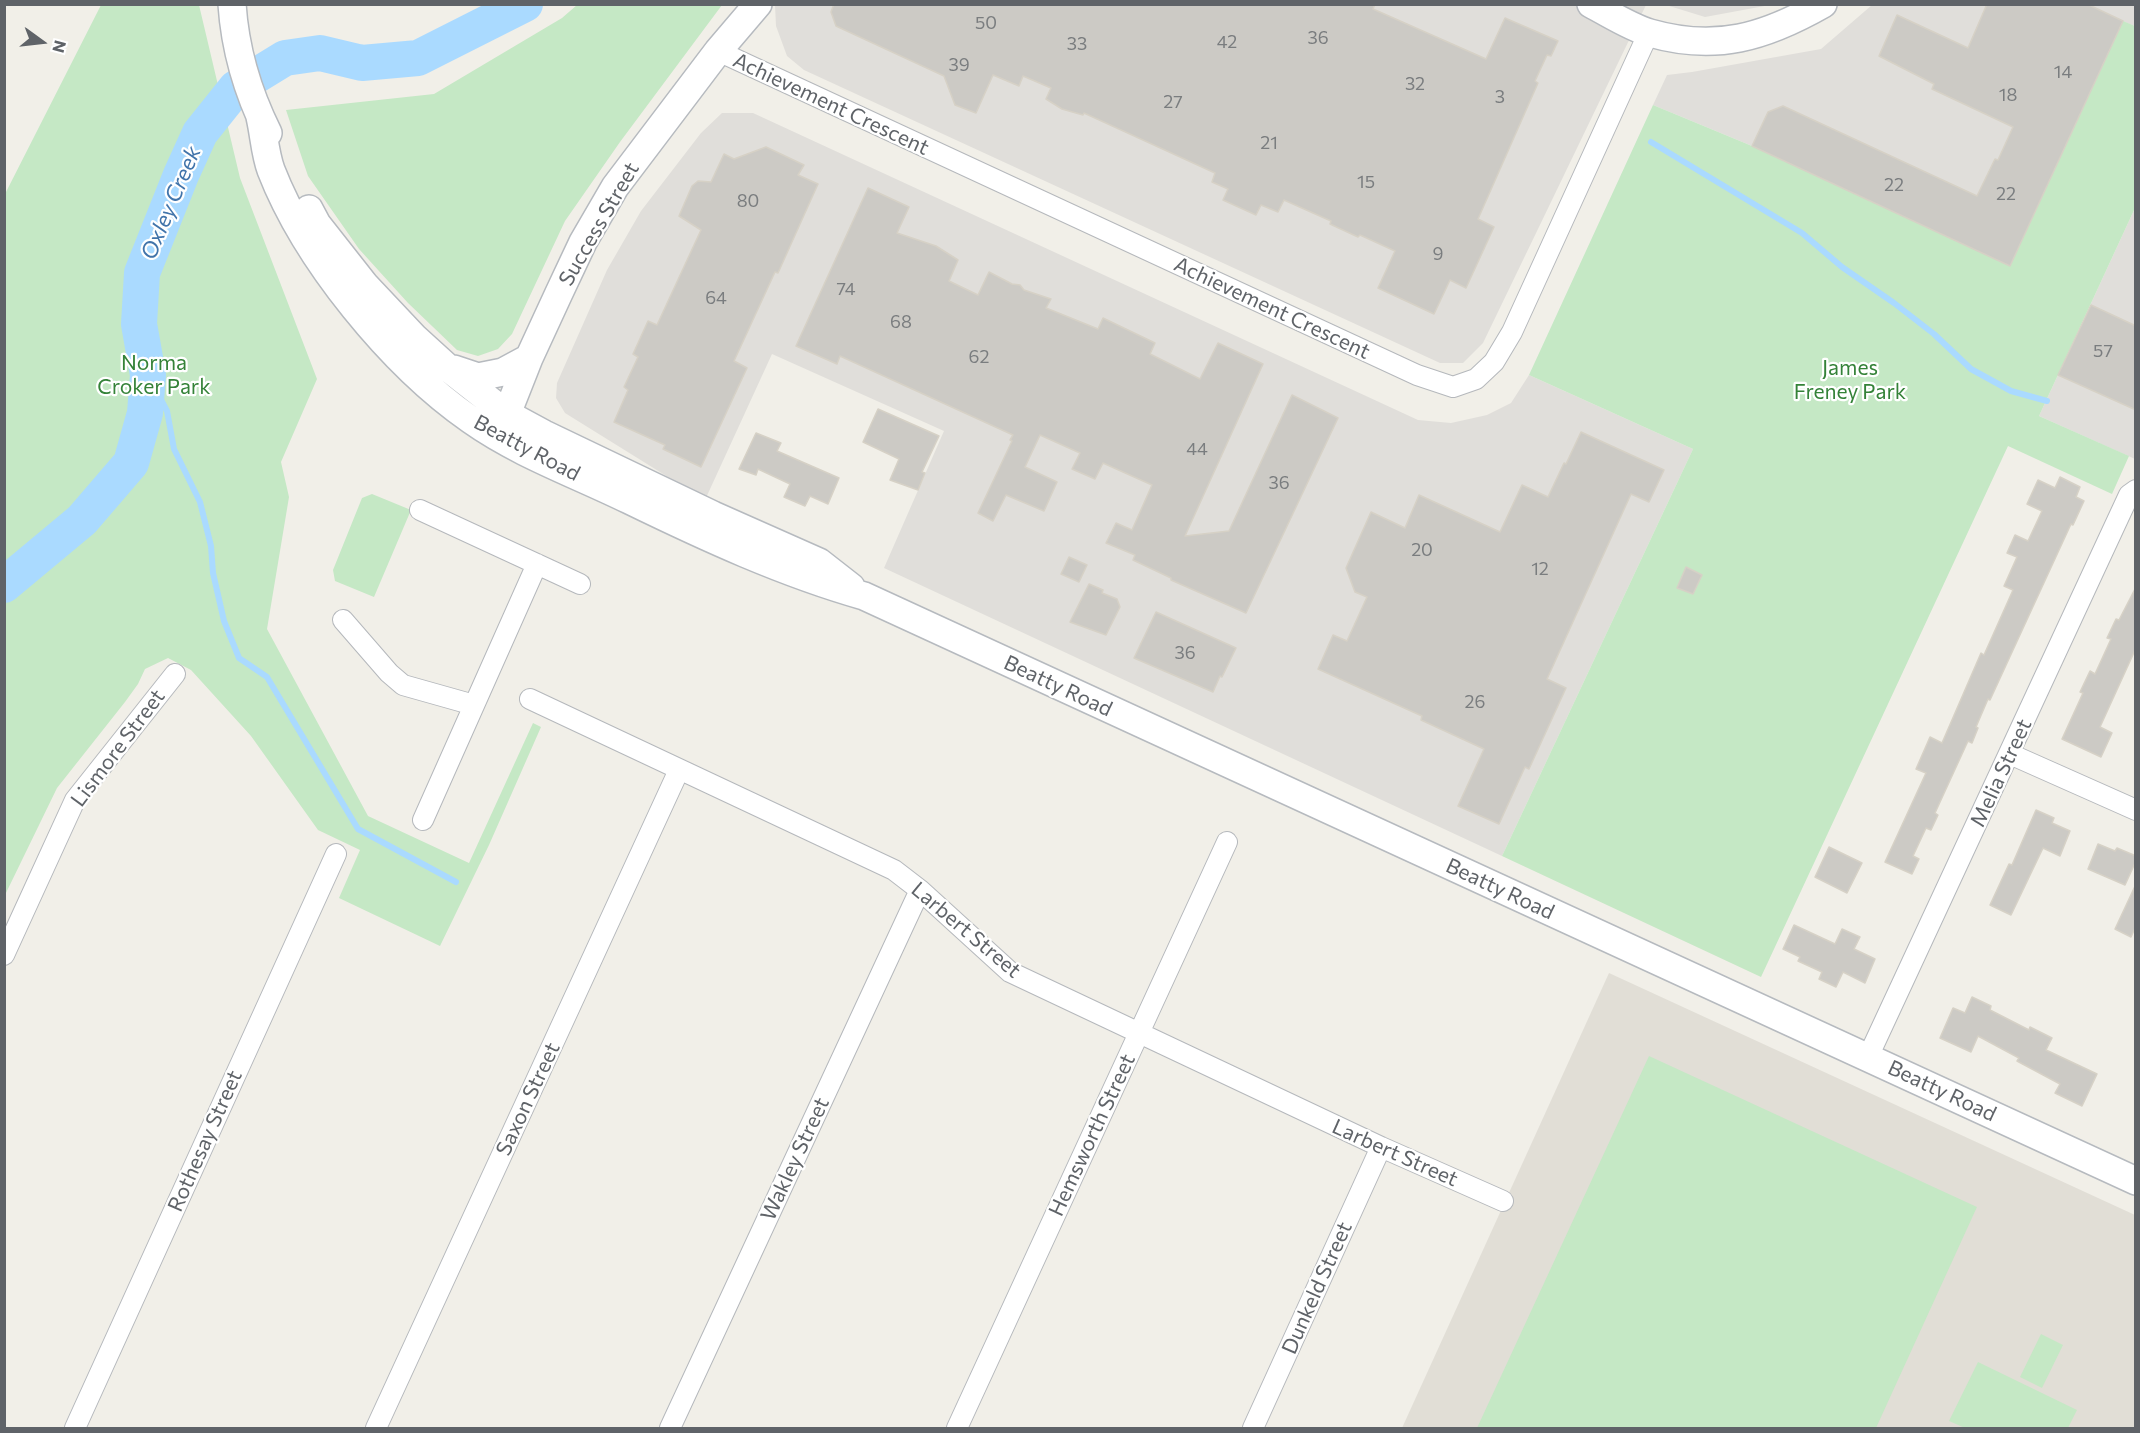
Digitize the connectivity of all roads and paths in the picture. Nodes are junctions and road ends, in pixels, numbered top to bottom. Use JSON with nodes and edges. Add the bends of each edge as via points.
{"nodes":[{"id":1,"x":758,"y":4,"type":"edge"},
{"id":2,"x":1591,"y":4,"type":"edge"},
{"id":3,"x":1823,"y":4,"type":"edge"},
{"id":4,"x":232,"y":7,"type":"edge"},
{"id":5,"x":1649,"y":32,"type":"junction"},
{"id":6,"x":718,"y":51,"type":"junction"},
{"id":7,"x":260,"y":117,"type":"junction"},
{"id":8,"x":529,"y":358,"type":"junction"},
{"id":9,"x":447,"y":367,"type":"junction"},
{"id":10,"x":503,"y":426,"type":"junction"},
{"id":11,"x":2136,"y":490,"type":"edge"},
{"id":12,"x":420,"y":510,"type":"dead end"},
{"id":13,"x":537,"y":564,"type":"junction"},
{"id":14,"x":580,"y":584,"type":"dead end"},
{"id":15,"x":343,"y":620,"type":"dead end"},
{"id":16,"x":175,"y":674,"type":"dead end"},
{"id":17,"x":530,"y":699,"type":"dead end"},
{"id":18,"x":474,"y":705,"type":"junction"},
{"id":19,"x":2010,"y":754,"type":"junction"},
{"id":20,"x":680,"y":770,"type":"junction"},
{"id":21,"x":2136,"y":810,"type":"edge"},
{"id":22,"x":423,"y":820,"type":"dead end"},
{"id":23,"x":1227,"y":842,"type":"dead end"},
{"id":24,"x":336,"y":854,"type":"dead end"},
{"id":25,"x":920,"y":890,"type":"junction"},
{"id":26,"x":4,"y":955,"type":"edge"},
{"id":27,"x":1139,"y":1033,"type":"junction"},
{"id":28,"x":1868,"y":1057,"type":"junction"},
{"id":29,"x":1381,"y":1148,"type":"junction"},
{"id":30,"x":2136,"y":1181,"type":"edge"},
{"id":31,"x":1503,"y":1201,"type":"dead end"},
{"id":32,"x":75,"y":1428,"type":"edge"},
{"id":33,"x":376,"y":1428,"type":"edge"},
{"id":34,"x":670,"y":1428,"type":"edge"},
{"id":35,"x":957,"y":1428,"type":"edge"},
{"id":36,"x":1253,"y":1428,"type":"edge"}],
"edges":[{"from":1,"to":6,"type":"main road","name":"Success Street"},
{"from":2,"to":5,"type":"main road"},
{"from":3,"to":5,"type":"main road","via":[[1775,29],[1744,38],[1704,42]]},
{"from":4,"to":7,"type":"main road","name":"Beatty Road","via":[[240,61]]},
{"from":5,"to":6,"type":"street","name":"Achievement Crescent","via":[[1512,332],[1494,362],[1476,379],[1452,387],[1417,375]]},
{"from":6,"to":8,"type":"main road","name":"Success Street","via":[[615,187],[583,242]]},
{"from":7,"to":9,"type":"main road","name":"Beatty Road","via":[[317,224],[365,285]]},
{"from":7,"to":10,"type":"main road","name":"Beatty Road","via":[[271,169],[283,194],[307,240],[349,301],[403,363],[470,420]]},
{"from":8,"to":9,"type":"main road","via":[[503,372],[478,377]]},
{"from":8,"to":10,"type":"main road","name":"Success Street"},
{"from":9,"to":10,"type":"main road","name":"Beatty Road"},
{"from":10,"to":28,"type":"main road","name":"Beatty Road","via":[[539,458],[711,538],[813,582],[864,596]]},
{"from":11,"to":19,"type":"street","name":"Melia Street","via":[[2129,495]]},
{"from":12,"to":13,"type":"street"},
{"from":13,"to":14,"type":"street"},
{"from":13,"to":18,"type":"street"},
{"from":15,"to":18,"type":"street","via":[[403,685]]},
{"from":16,"to":26,"type":"street","name":"Lismore Street","via":[[75,800]]},
{"from":17,"to":20,"type":"street","name":"Larbert Street"},
{"from":18,"to":22,"type":"street"},
{"from":19,"to":21,"type":"street"},
{"from":19,"to":28,"type":"street","name":"Melia Street"},
{"from":20,"to":25,"type":"street","name":"Larbert Street","via":[[894,870]]},
{"from":20,"to":33,"type":"street","name":"Saxon Street"},
{"from":23,"to":27,"type":"street","name":"Hemsworth Street"},
{"from":24,"to":32,"type":"street","name":"Rothesay Street"},
{"from":25,"to":27,"type":"street","name":"Larbert Street","via":[[1010,972]]},
{"from":25,"to":34,"type":"street","name":"Wakley Street"},
{"from":27,"to":29,"type":"street","name":"Larbert Street"},
{"from":27,"to":35,"type":"street","name":"Hemsworth Street"},
{"from":28,"to":30,"type":"main road","name":"Beatty Road"},
{"from":29,"to":31,"type":"street","name":"Larbert Street"},
{"from":29,"to":36,"type":"street","name":"Dunkeld Street"}]}
